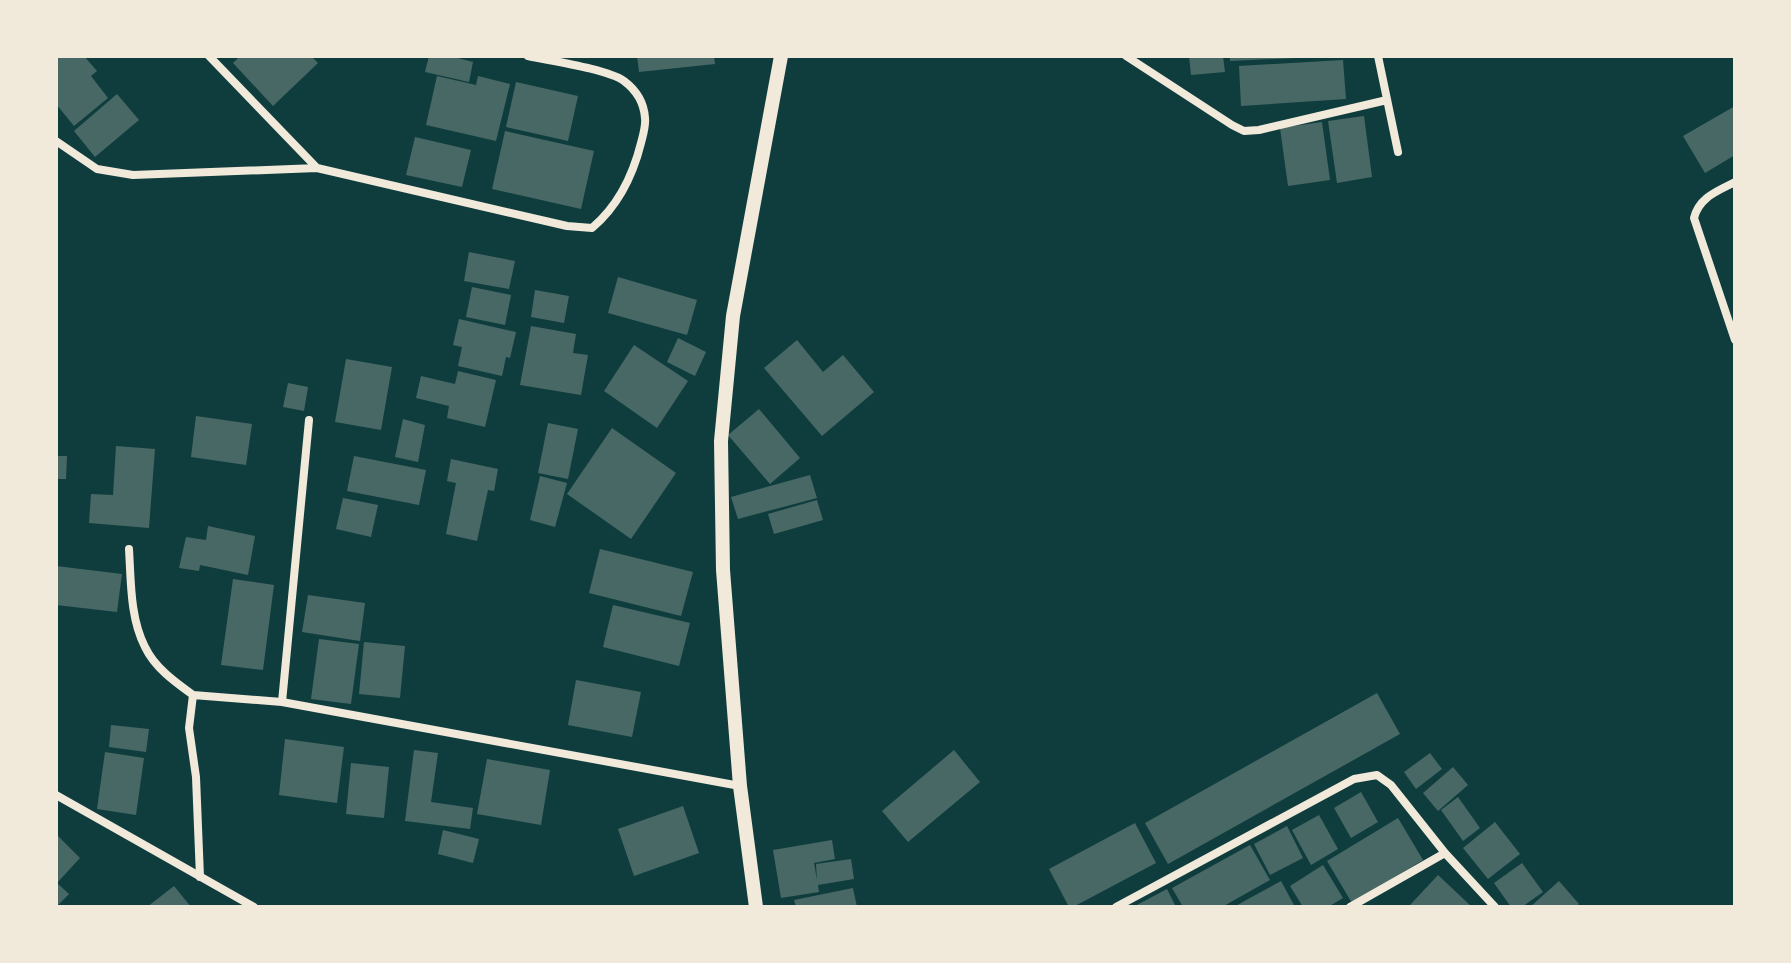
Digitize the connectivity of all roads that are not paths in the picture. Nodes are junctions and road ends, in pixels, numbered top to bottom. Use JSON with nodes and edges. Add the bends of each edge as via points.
{"nodes":[{"id":1,"x":209,"y":56,"type":"edge"},
{"id":2,"x":528,"y":56,"type":"edge"},
{"id":3,"x":781,"y":56,"type":"edge"},
{"id":4,"x":1126,"y":56,"type":"edge"},
{"id":5,"x":1378,"y":56,"type":"edge"},
{"id":6,"x":1387,"y":100,"type":"junction"},
{"id":7,"x":56,"y":141,"type":"edge"},
{"id":8,"x":1398,"y":152,"type":"dead end"},
{"id":9,"x":317,"y":168,"type":"junction"},
{"id":10,"x":1735,"y":182,"type":"edge"},
{"id":11,"x":1733,"y":326,"type":"edge"},
{"id":12,"x":1735,"y":340,"type":"edge"},
{"id":13,"x":309,"y":420,"type":"dead end"},
{"id":14,"x":129,"y":549,"type":"dead end"},
{"id":15,"x":193,"y":695,"type":"junction"},
{"id":16,"x":282,"y":702,"type":"junction"},
{"id":17,"x":740,"y":786,"type":"junction"},
{"id":18,"x":56,"y":795,"type":"edge"},
{"id":19,"x":1445,"y":853,"type":"junction"},
{"id":20,"x":200,"y":877,"type":"junction"},
{"id":21,"x":254,"y":907,"type":"edge"},
{"id":22,"x":756,"y":907,"type":"edge"},
{"id":23,"x":1116,"y":907,"type":"edge"},
{"id":24,"x":1350,"y":907,"type":"edge"},
{"id":25,"x":1495,"y":907,"type":"edge"}],
"edges":[{"from":1,"to":9,"type":"street"},
{"from":2,"to":9,"type":"street","via":[[608,74],[639,96],[645,119],[635,165],[616,203],[592,228]]},
{"from":3,"to":17,"type":"street","via":[[733,316],[721,441],[723,570]]},
{"from":4,"to":6,"type":"street","via":[[1244,131]]},
{"from":5,"to":6,"type":"street"},
{"from":6,"to":8,"type":"street"},
{"from":7,"to":9,"type":"street","via":[[97,169],[133,175]]},
{"from":10,"to":11,"type":"street","via":[[1704,198],[1694,218]]},
{"from":11,"to":12,"type":"street"},
{"from":13,"to":16,"type":"street"},
{"from":14,"to":15,"type":"street","via":[[133,602],[144,647]]},
{"from":15,"to":16,"type":"street"},
{"from":15,"to":20,"type":"street","via":[[189,728]]},
{"from":16,"to":17,"type":"street"},
{"from":17,"to":22,"type":"street"},
{"from":18,"to":20,"type":"street"},
{"from":19,"to":23,"type":"street","via":[[1377,775],[1354,779]]},
{"from":19,"to":24,"type":"street"},
{"from":19,"to":25,"type":"street"},
{"from":20,"to":21,"type":"street"}]}
